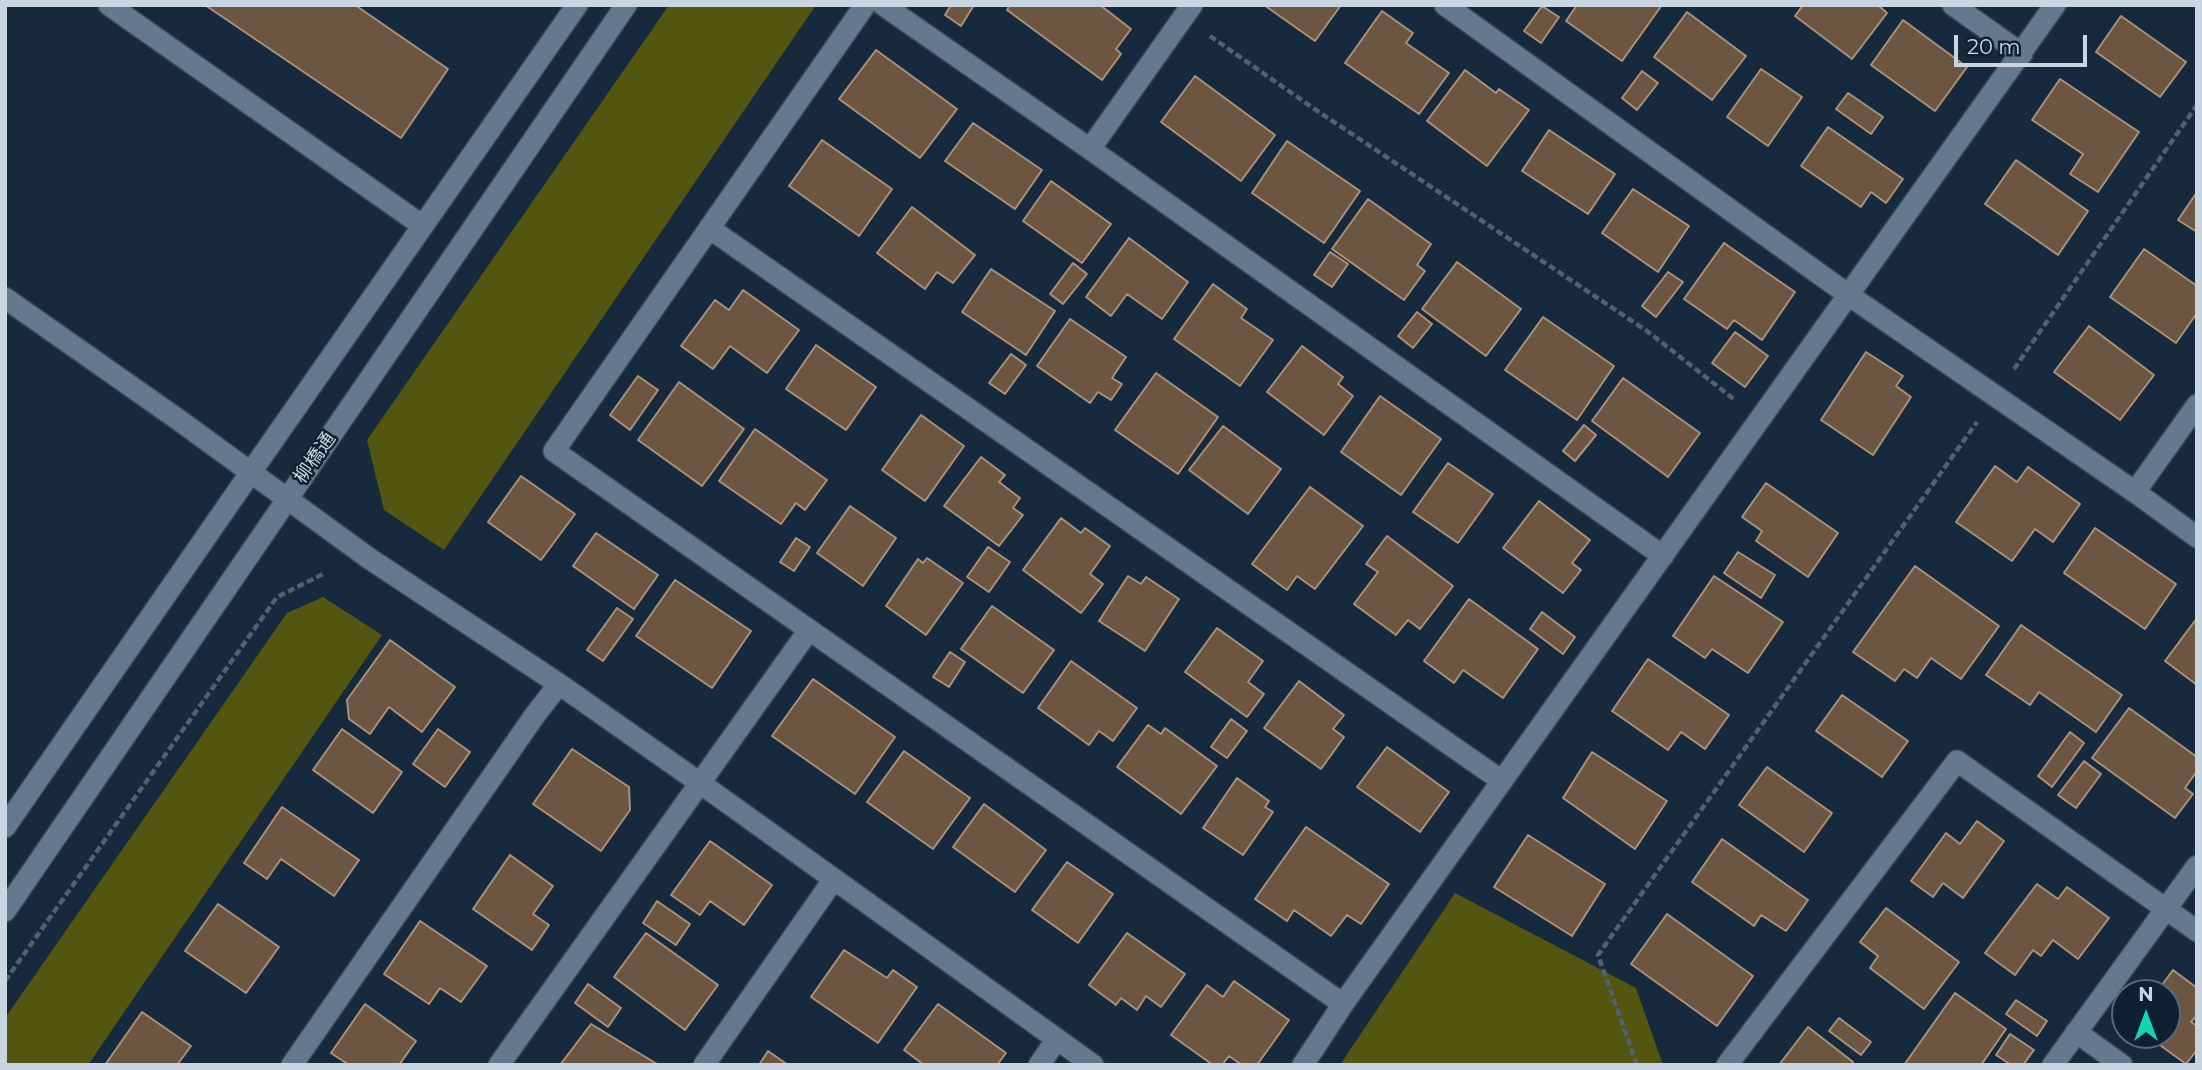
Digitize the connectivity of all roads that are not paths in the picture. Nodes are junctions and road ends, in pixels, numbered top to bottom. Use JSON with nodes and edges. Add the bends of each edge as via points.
{"nodes":[{"id":1,"x":109,"y":5,"type":"edge"},
{"id":2,"x":577,"y":5,"type":"edge"},
{"id":3,"x":626,"y":5,"type":"edge"},
{"id":4,"x":865,"y":5,"type":"edge"},
{"id":5,"x":883,"y":5,"type":"edge"},
{"id":6,"x":1445,"y":5,"type":"edge"},
{"id":7,"x":1953,"y":5,"type":"edge"},
{"id":8,"x":2056,"y":5,"type":"edge"},
{"id":9,"x":1187,"y":11,"type":"edge"},
{"id":10,"x":2022,"y":54,"type":"junction"},
{"id":11,"x":1090,"y":149,"type":"junction"},
{"id":12,"x":423,"y":226,"type":"junction"},
{"id":13,"x":709,"y":228,"type":"junction"},
{"id":14,"x":1850,"y":296,"type":"junction"},
{"id":15,"x":5,"y":298,"type":"edge"},
{"id":16,"x":2197,"y":405,"type":"edge"},
{"id":17,"x":251,"y":472,"type":"junction"},
{"id":18,"x":2135,"y":492,"type":"junction"},
{"id":19,"x":287,"y":498,"type":"junction"},
{"id":20,"x":2197,"y":537,"type":"edge"},
{"id":21,"x":1663,"y":556,"type":"junction"},
{"id":22,"x":809,"y":630,"type":"junction"},
{"id":23,"x":559,"y":684,"type":"junction"},
{"id":24,"x":1502,"y":781,"type":"junction"},
{"id":25,"x":700,"y":783,"type":"junction"},
{"id":26,"x":5,"y":827,"type":"edge"},
{"id":27,"x":2197,"y":866,"type":"edge"},
{"id":28,"x":834,"y":879,"type":"junction"},
{"id":29,"x":2166,"y":909,"type":"junction"},
{"id":30,"x":5,"y":911,"type":"edge"},
{"id":31,"x":2197,"y":931,"type":"edge"},
{"id":32,"x":1343,"y":1004,"type":"junction"},
{"id":33,"x":2076,"y":1032,"type":"junction"},
{"id":34,"x":1057,"y":1039,"type":"junction"},
{"id":35,"x":292,"y":1065,"type":"edge"},
{"id":36,"x":499,"y":1065,"type":"edge"},
{"id":37,"x":704,"y":1065,"type":"edge"},
{"id":38,"x":1039,"y":1065,"type":"edge"},
{"id":39,"x":1093,"y":1065,"type":"edge"},
{"id":40,"x":1303,"y":1065,"type":"edge"},
{"id":41,"x":1727,"y":1065,"type":"edge"},
{"id":42,"x":2053,"y":1065,"type":"edge"},
{"id":43,"x":2122,"y":1065,"type":"edge"}],
"edges":[{"from":1,"to":12,"type":"street"},
{"from":2,"to":12,"type":"street"},
{"from":3,"to":19,"type":"street","name":"柳橋通"},
{"from":4,"to":13,"type":"street"},
{"from":5,"to":11,"type":"street"},
{"from":6,"to":14,"type":"street"},
{"from":7,"to":10,"type":"street"},
{"from":8,"to":10,"type":"street"},
{"from":9,"to":11,"type":"street"},
{"from":10,"to":14,"type":"street"},
{"from":11,"to":21,"type":"street"},
{"from":12,"to":17,"type":"street"},
{"from":13,"to":22,"type":"street","via":[[554,451]]},
{"from":13,"to":24,"type":"street"},
{"from":14,"to":18,"type":"street"},
{"from":14,"to":21,"type":"street"},
{"from":15,"to":17,"type":"street"},
{"from":16,"to":18,"type":"street"},
{"from":17,"to":19,"type":"street"},
{"from":17,"to":26,"type":"street"},
{"from":18,"to":20,"type":"street"},
{"from":19,"to":23,"type":"street","via":[[370,559]]},
{"from":19,"to":30,"type":"street","name":"柳橋通"},
{"from":21,"to":24,"type":"street"},
{"from":22,"to":25,"type":"street"},
{"from":22,"to":32,"type":"street"},
{"from":23,"to":25,"type":"street"},
{"from":23,"to":35,"type":"street"},
{"from":24,"to":32,"type":"street"},
{"from":25,"to":28,"type":"street"},
{"from":25,"to":36,"type":"street"},
{"from":27,"to":29,"type":"street"},
{"from":28,"to":34,"type":"street"},
{"from":28,"to":37,"type":"street"},
{"from":29,"to":31,"type":"street"},
{"from":29,"to":33,"type":"street"},
{"from":29,"to":41,"type":"street","via":[[1957,761]]},
{"from":32,"to":40,"type":"street"},
{"from":33,"to":42,"type":"street"},
{"from":33,"to":43,"type":"street"},
{"from":34,"to":38,"type":"street"},
{"from":34,"to":39,"type":"street"}]}
